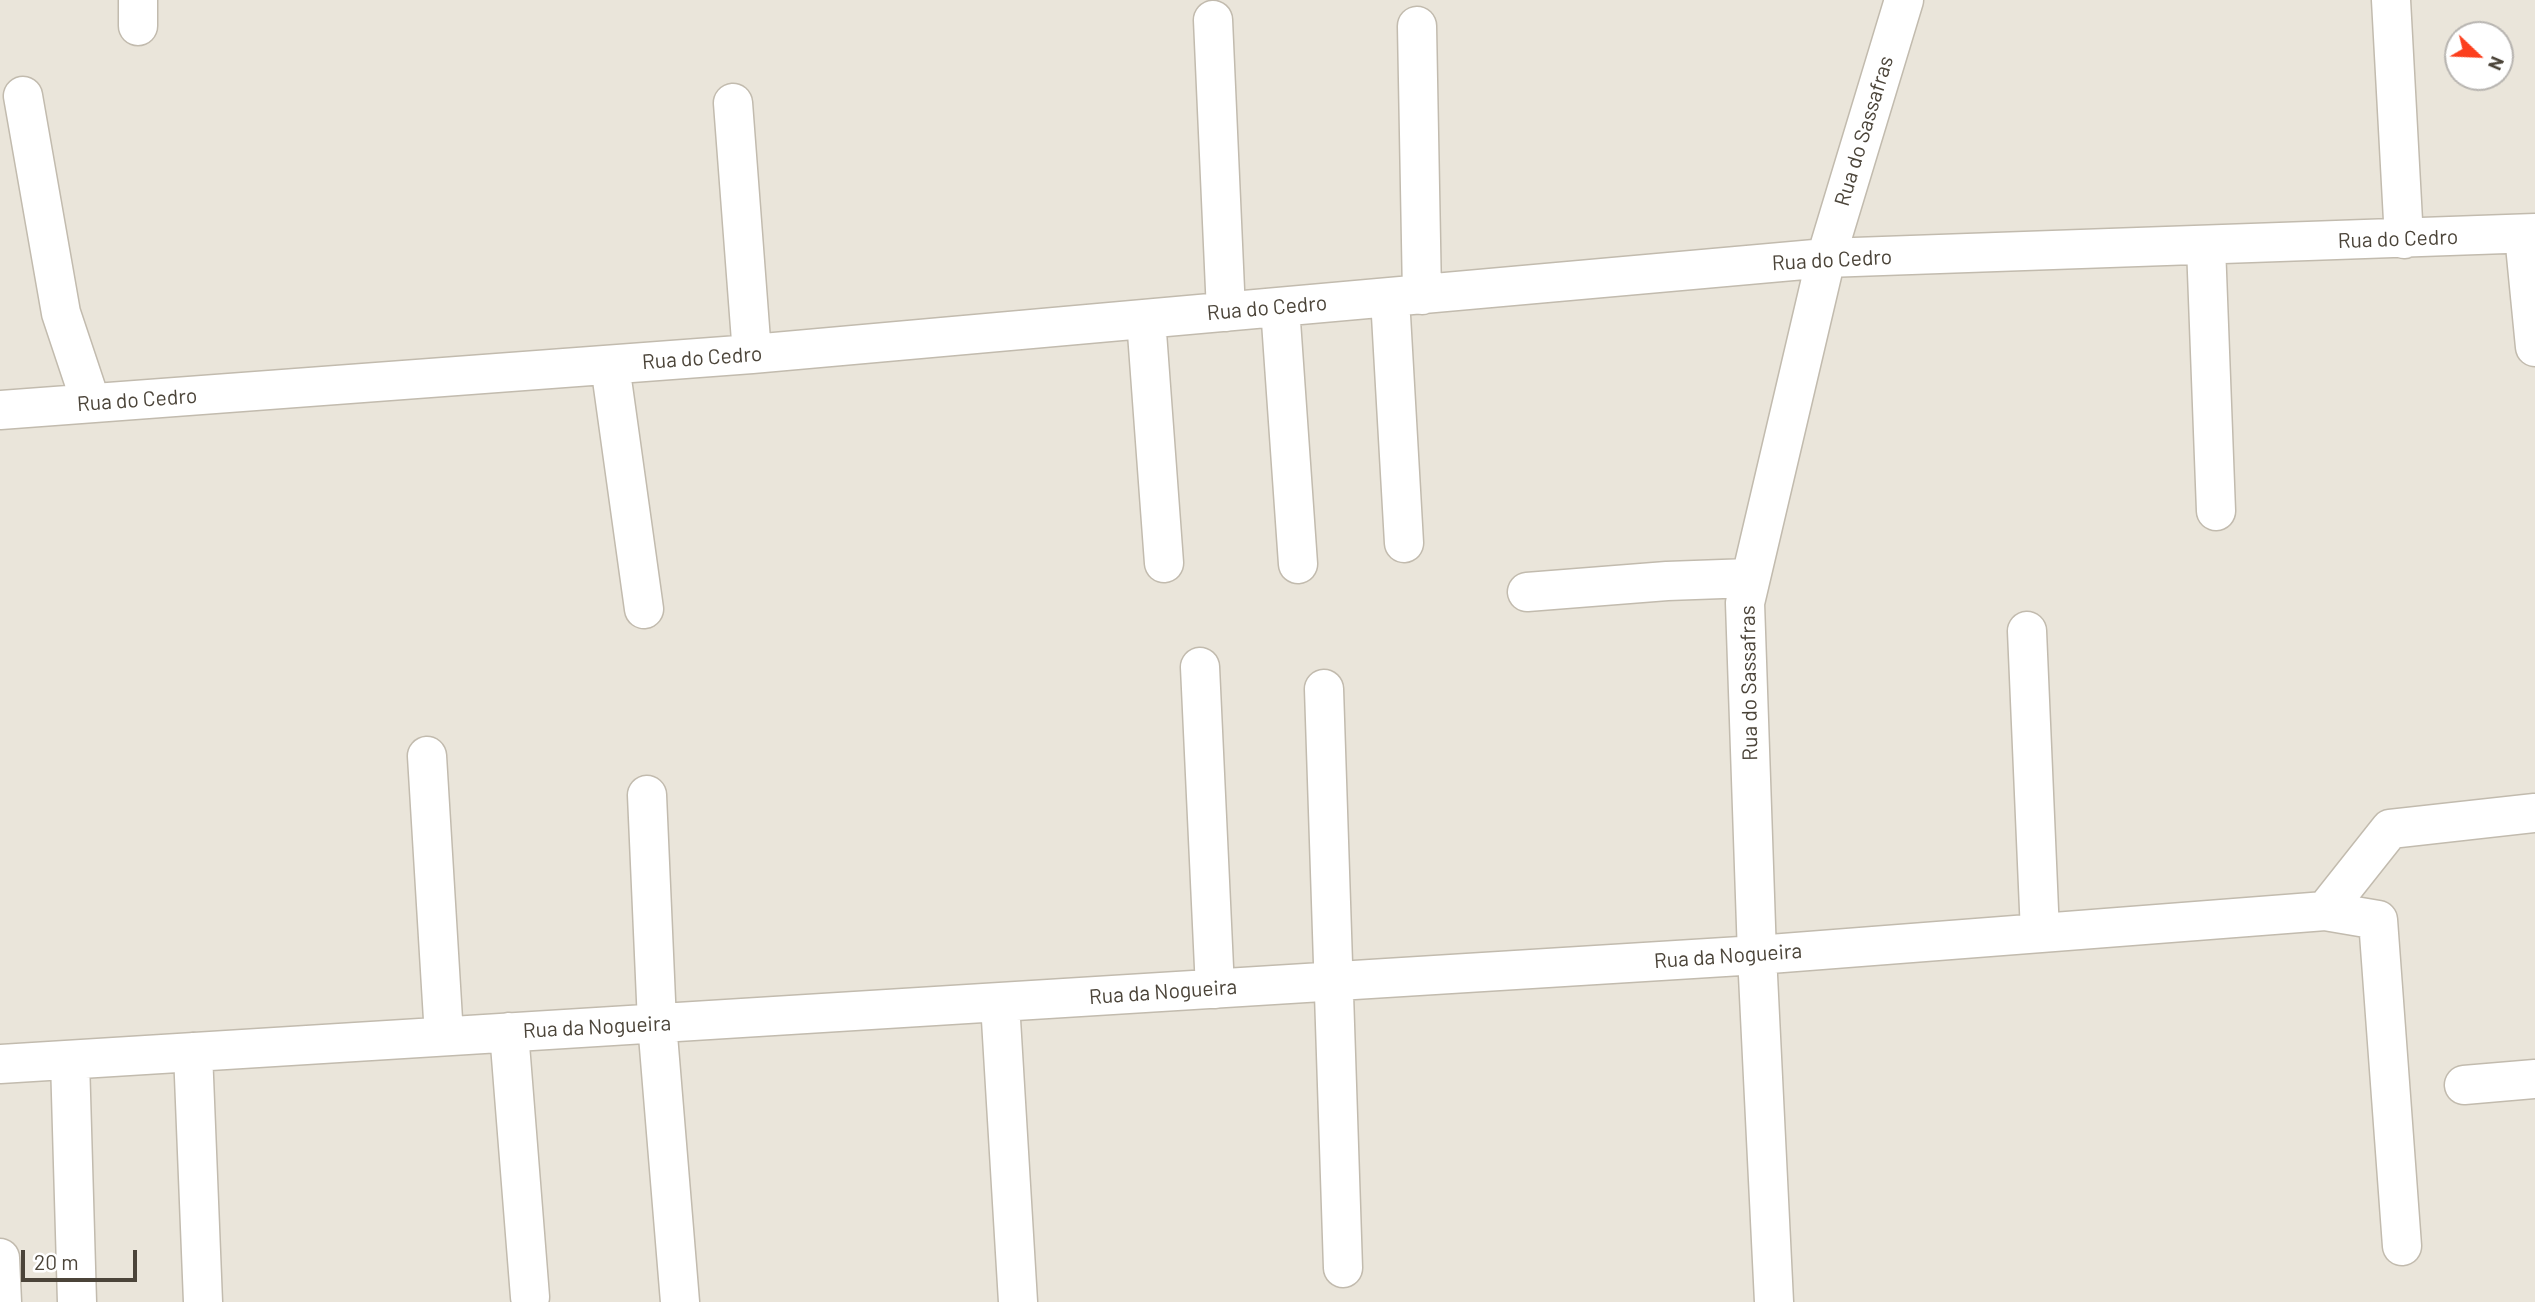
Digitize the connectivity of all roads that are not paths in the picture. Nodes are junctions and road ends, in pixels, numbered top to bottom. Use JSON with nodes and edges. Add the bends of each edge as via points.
{"nodes":[{"id":1,"x":1904,"y":0,"type":"edge"},
{"id":2,"x":2391,"y":0,"type":"edge"},
{"id":3,"x":1213,"y":20,"type":"dead end"},
{"id":4,"x":1417,"y":26,"type":"dead end"},
{"id":5,"x":23,"y":96,"type":"dead end"},
{"id":6,"x":733,"y":103,"type":"dead end"},
{"id":7,"x":2529,"y":234,"type":"edge"},
{"id":8,"x":2404,"y":239,"type":"junction"},
{"id":9,"x":2206,"y":246,"type":"junction"},
{"id":10,"x":1826,"y":258,"type":"junction"},
{"id":11,"x":1406,"y":296,"type":"junction"},
{"id":12,"x":1280,"y":307,"type":"junction"},
{"id":13,"x":1226,"y":312,"type":"junction"},
{"id":14,"x":1146,"y":319,"type":"junction"},
{"id":15,"x":2535,"y":347,"type":"edge"},
{"id":16,"x":752,"y":354,"type":"junction"},
{"id":17,"x":610,"y":365,"type":"junction"},
{"id":18,"x":91,"y":403,"type":"junction"},
{"id":19,"x":0,"y":410,"type":"edge"},
{"id":20,"x":2216,"y":511,"type":"dead end"},
{"id":21,"x":1404,"y":543,"type":"dead end"},
{"id":22,"x":1164,"y":563,"type":"dead end"},
{"id":23,"x":1298,"y":564,"type":"dead end"},
{"id":24,"x":1750,"y":578,"type":"junction"},
{"id":25,"x":1527,"y":592,"type":"dead end"},
{"id":26,"x":644,"y":609,"type":"dead end"},
{"id":27,"x":2027,"y":631,"type":"dead end"},
{"id":28,"x":1200,"y":667,"type":"dead end"},
{"id":29,"x":1324,"y":689,"type":"dead end"},
{"id":30,"x":427,"y":756,"type":"dead end"},
{"id":31,"x":647,"y":795,"type":"dead end"},
{"id":32,"x":2535,"y":813,"type":"edge"},
{"id":33,"x":2325,"y":911,"type":"junction"},
{"id":34,"x":2040,"y":933,"type":"junction"},
{"id":35,"x":1757,"y":955,"type":"junction"},
{"id":36,"x":1332,"y":981,"type":"junction"},
{"id":37,"x":1215,"y":989,"type":"junction"},
{"id":38,"x":1000,"y":1003,"type":"junction"},
{"id":39,"x":657,"y":1023,"type":"junction"},
{"id":40,"x":509,"y":1032,"type":"junction"},
{"id":41,"x":444,"y":1036,"type":"junction"},
{"id":42,"x":193,"y":1052,"type":"junction"},
{"id":43,"x":70,"y":1060,"type":"junction"},
{"id":44,"x":0,"y":1064,"type":"edge"},
{"id":45,"x":2535,"y":1079,"type":"edge"},
{"id":46,"x":2464,"y":1085,"type":"dead end"},
{"id":47,"x":2402,"y":1246,"type":"dead end"},
{"id":48,"x":0,"y":1258,"type":"edge"},
{"id":49,"x":1343,"y":1268,"type":"dead end"},
{"id":50,"x":530,"y":1297,"type":"dead end"},
{"id":51,"x":2,"y":1302,"type":"edge"},
{"id":52,"x":77,"y":1302,"type":"edge"},
{"id":53,"x":203,"y":1302,"type":"edge"},
{"id":54,"x":680,"y":1302,"type":"edge"},
{"id":55,"x":1018,"y":1302,"type":"edge"},
{"id":56,"x":1774,"y":1302,"type":"edge"}],
"edges":[{"from":1,"to":10,"type":"street","name":"Rua do Sassafras"},
{"from":2,"to":8,"type":"street"},
{"from":3,"to":13,"type":"street"},
{"from":4,"to":11,"type":"street"},
{"from":5,"to":18,"type":"street","via":[[61,313]]},
{"from":6,"to":16,"type":"street"},
{"from":7,"to":8,"type":"street","name":"Rua do Cedro"},
{"from":7,"to":15,"type":"street"},
{"from":8,"to":9,"type":"street","name":"Rua do Cedro"},
{"from":9,"to":10,"type":"street","name":"Rua do Cedro"},
{"from":9,"to":20,"type":"street"},
{"from":10,"to":11,"type":"street","name":"Rua do Cedro"},
{"from":10,"to":24,"type":"street","name":"Rua do Sassafras"},
{"from":11,"to":12,"type":"street","name":"Rua do Cedro"},
{"from":11,"to":21,"type":"street"},
{"from":12,"to":13,"type":"street","name":"Rua do Cedro"},
{"from":12,"to":23,"type":"street"},
{"from":13,"to":14,"type":"street","name":"Rua do Cedro"},
{"from":14,"to":16,"type":"street","name":"Rua do Cedro"},
{"from":14,"to":22,"type":"street"},
{"from":16,"to":17,"type":"street","name":"Rua do Cedro"},
{"from":17,"to":18,"type":"street","name":"Rua do Cedro"},
{"from":17,"to":26,"type":"street"},
{"from":18,"to":19,"type":"street","name":"Rua do Cedro"},
{"from":24,"to":25,"type":"street"},
{"from":24,"to":35,"type":"street","name":"Rua do Sassafras","via":[[1745,603]]},
{"from":27,"to":34,"type":"street"},
{"from":28,"to":37,"type":"street"},
{"from":29,"to":36,"type":"street"},
{"from":30,"to":41,"type":"street"},
{"from":31,"to":39,"type":"street"},
{"from":32,"to":33,"type":"street","via":[[2390,829]]},
{"from":33,"to":34,"type":"street","name":"Rua da Nogueira"},
{"from":33,"to":47,"type":"street","name":"Rua da Nogueira","via":[[2378,920]]},
{"from":34,"to":35,"type":"street","name":"Rua da Nogueira"},
{"from":35,"to":36,"type":"street","name":"Rua da Nogueira"},
{"from":35,"to":56,"type":"street","name":"Rua do Sassafras"},
{"from":36,"to":37,"type":"street","name":"Rua da Nogueira"},
{"from":36,"to":49,"type":"street"},
{"from":37,"to":38,"type":"street","name":"Rua da Nogueira"},
{"from":38,"to":39,"type":"street","name":"Rua da Nogueira"},
{"from":38,"to":55,"type":"street"},
{"from":39,"to":40,"type":"street","name":"Rua da Nogueira"},
{"from":39,"to":54,"type":"street"},
{"from":40,"to":41,"type":"street","name":"Rua da Nogueira"},
{"from":40,"to":50,"type":"street"},
{"from":41,"to":42,"type":"street","name":"Rua da Nogueira"},
{"from":42,"to":43,"type":"street","name":"Rua da Nogueira"},
{"from":42,"to":53,"type":"street"},
{"from":43,"to":44,"type":"street","name":"Rua da Nogueira"},
{"from":43,"to":52,"type":"street"},
{"from":45,"to":46,"type":"street"},
{"from":48,"to":51,"type":"street"}]}
